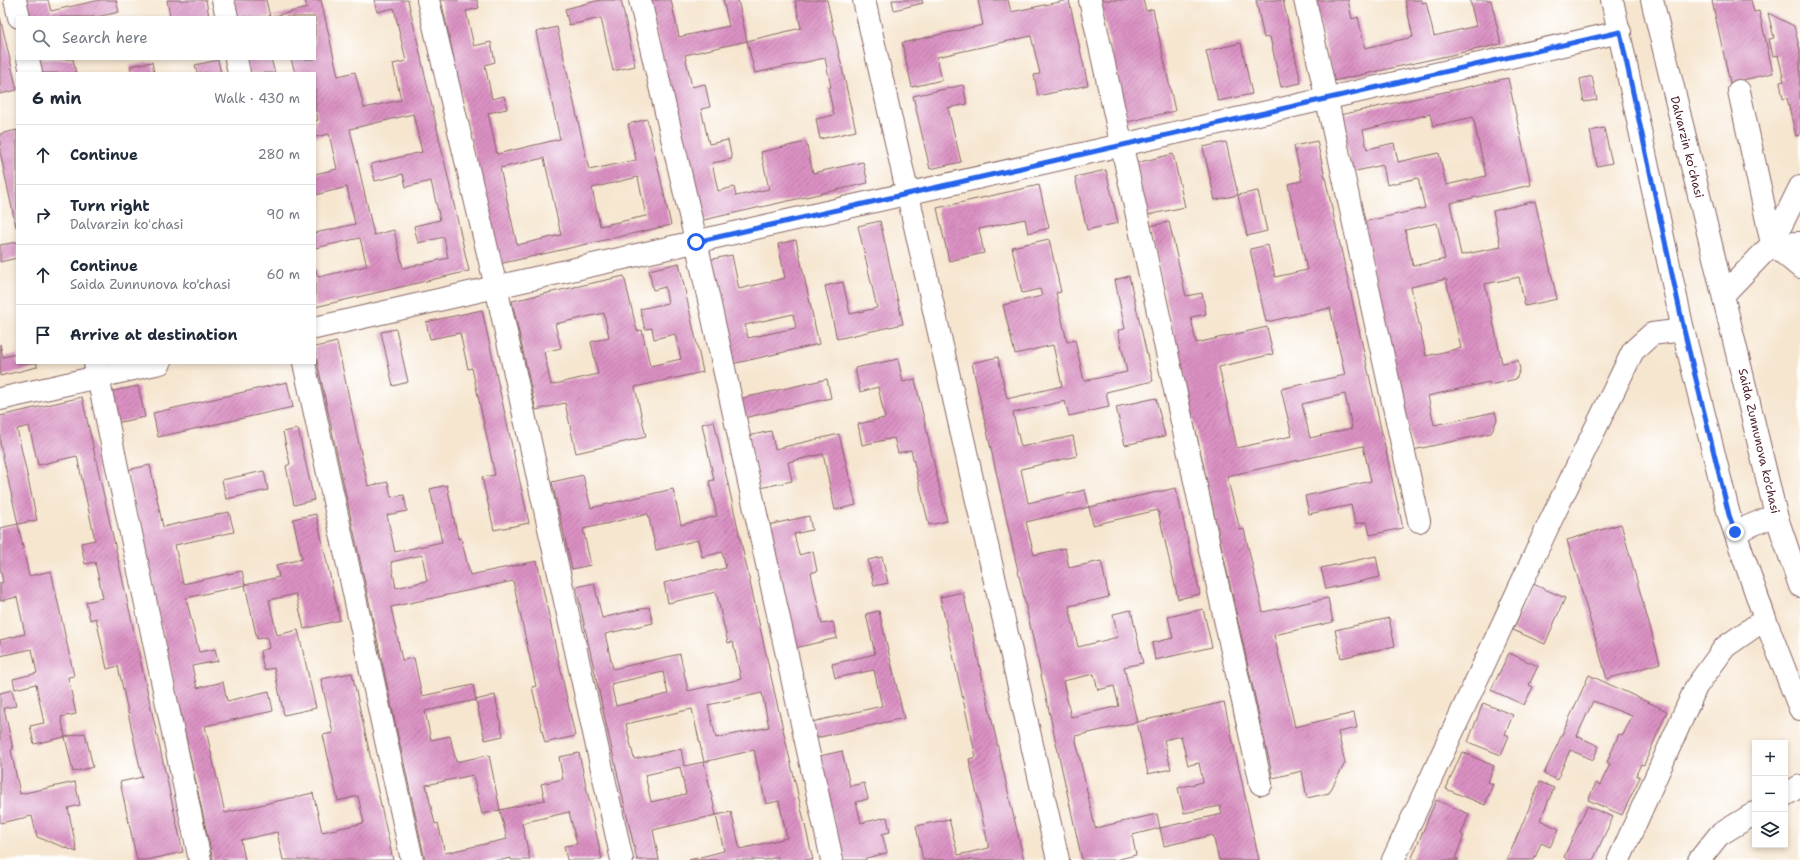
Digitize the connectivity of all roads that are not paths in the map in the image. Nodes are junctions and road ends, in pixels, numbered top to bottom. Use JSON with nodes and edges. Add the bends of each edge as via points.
{"nodes":[{"id":1,"x":15,"y":0,"type":"edge"},
{"id":2,"x":223,"y":0,"type":"edge"},
{"id":3,"x":428,"y":0,"type":"edge"},
{"id":4,"x":640,"y":0,"type":"edge"},
{"id":5,"x":864,"y":0,"type":"edge"},
{"id":6,"x":1090,"y":0,"type":"edge"},
{"id":7,"x":1305,"y":0,"type":"edge"},
{"id":8,"x":1612,"y":0,"type":"edge"},
{"id":9,"x":1652,"y":0,"type":"edge"},
{"id":10,"x":19,"y":16,"type":"edge"},
{"id":11,"x":227,"y":16,"type":"edge"},
{"id":12,"x":1620,"y":32,"type":"junction"},
{"id":13,"x":28,"y":60,"type":"edge"},
{"id":14,"x":236,"y":60,"type":"edge"},
{"id":15,"x":31,"y":72,"type":"edge"},
{"id":16,"x":239,"y":72,"type":"edge"},
{"id":17,"x":1739,"y":91,"type":"dead end"},
{"id":18,"x":1327,"y":99,"type":"junction"},
{"id":19,"x":1122,"y":145,"type":"junction"},
{"id":20,"x":1800,"y":187,"type":"edge"},
{"id":21,"x":908,"y":193,"type":"junction"},
{"id":22,"x":696,"y":242,"type":"junction"},
{"id":23,"x":1800,"y":243,"type":"edge"},
{"id":24,"x":1772,"y":244,"type":"junction"},
{"id":25,"x":1800,"y":267,"type":"edge"},
{"id":26,"x":496,"y":287,"type":"junction"},
{"id":27,"x":1724,"y":294,"type":"junction"},
{"id":28,"x":316,"y":328,"type":"edge"},
{"id":29,"x":1684,"y":330,"type":"junction"},
{"id":30,"x":151,"y":364,"type":"edge"},
{"id":31,"x":304,"y":364,"type":"edge"},
{"id":32,"x":96,"y":370,"type":"edge"},
{"id":33,"x":0,"y":399,"type":"edge"},
{"id":34,"x":1776,"y":515,"type":"junction"},
{"id":35,"x":1419,"y":521,"type":"dead end"},
{"id":36,"x":1735,"y":532,"type":"junction"},
{"id":37,"x":1800,"y":586,"type":"edge"},
{"id":38,"x":1765,"y":619,"type":"junction"},
{"id":39,"x":1800,"y":709,"type":"edge"},
{"id":40,"x":1262,"y":784,"type":"dead end"},
{"id":41,"x":1800,"y":786,"type":"edge"},
{"id":42,"x":1788,"y":793,"type":"edge"},
{"id":43,"x":1752,"y":815,"type":"edge"},
{"id":44,"x":200,"y":860,"type":"edge"},
{"id":45,"x":412,"y":860,"type":"edge"},
{"id":46,"x":622,"y":860,"type":"edge"},
{"id":47,"x":832,"y":860,"type":"edge"},
{"id":48,"x":1058,"y":860,"type":"edge"},
{"id":49,"x":1393,"y":860,"type":"edge"},
{"id":50,"x":1620,"y":860,"type":"edge"},
{"id":51,"x":1698,"y":860,"type":"edge"}],
"edges":[{"from":1,"to":10,"type":"street"},
{"from":2,"to":11,"type":"street"},
{"from":3,"to":26,"type":"street"},
{"from":4,"to":22,"type":"street"},
{"from":5,"to":21,"type":"street"},
{"from":6,"to":19,"type":"street"},
{"from":7,"to":18,"type":"street"},
{"from":8,"to":12,"type":"street"},
{"from":9,"to":27,"type":"street","name":"Dalvarzin koʻchasi"},
{"from":12,"to":18,"type":"street"},
{"from":12,"to":29,"type":"street"},
{"from":13,"to":15,"type":"street"},
{"from":14,"to":16,"type":"street"},
{"from":17,"to":24,"type":"street"},
{"from":18,"to":19,"type":"street"},
{"from":18,"to":35,"type":"street"},
{"from":19,"to":21,"type":"street"},
{"from":19,"to":40,"type":"street"},
{"from":20,"to":24,"type":"street"},
{"from":21,"to":22,"type":"street"},
{"from":21,"to":48,"type":"street"},
{"from":22,"to":26,"type":"street"},
{"from":22,"to":47,"type":"street"},
{"from":23,"to":24,"type":"street"},
{"from":24,"to":25,"type":"street"},
{"from":24,"to":27,"type":"street"},
{"from":26,"to":28,"type":"street"},
{"from":26,"to":46,"type":"street"},
{"from":27,"to":34,"type":"street","name":"Saida Zunnunova ko'chasi"},
{"from":29,"to":36,"type":"street"},
{"from":29,"to":49,"type":"street","via":[[1652,334],[1633,351],[1548,524]]},
{"from":30,"to":32,"type":"street"},
{"from":31,"to":45,"type":"street"},
{"from":32,"to":33,"type":"street"},
{"from":32,"to":44,"type":"street"},
{"from":34,"to":36,"type":"street"},
{"from":34,"to":37,"type":"street","name":"Saida Zunnunova ko'chasi"},
{"from":36,"to":38,"type":"street"},
{"from":38,"to":39,"type":"street"},
{"from":38,"to":50,"type":"street","via":[[1725,647],[1696,687]]},
{"from":41,"to":42,"type":"street"},
{"from":43,"to":51,"type":"street","via":[[1719,835]]}]}
